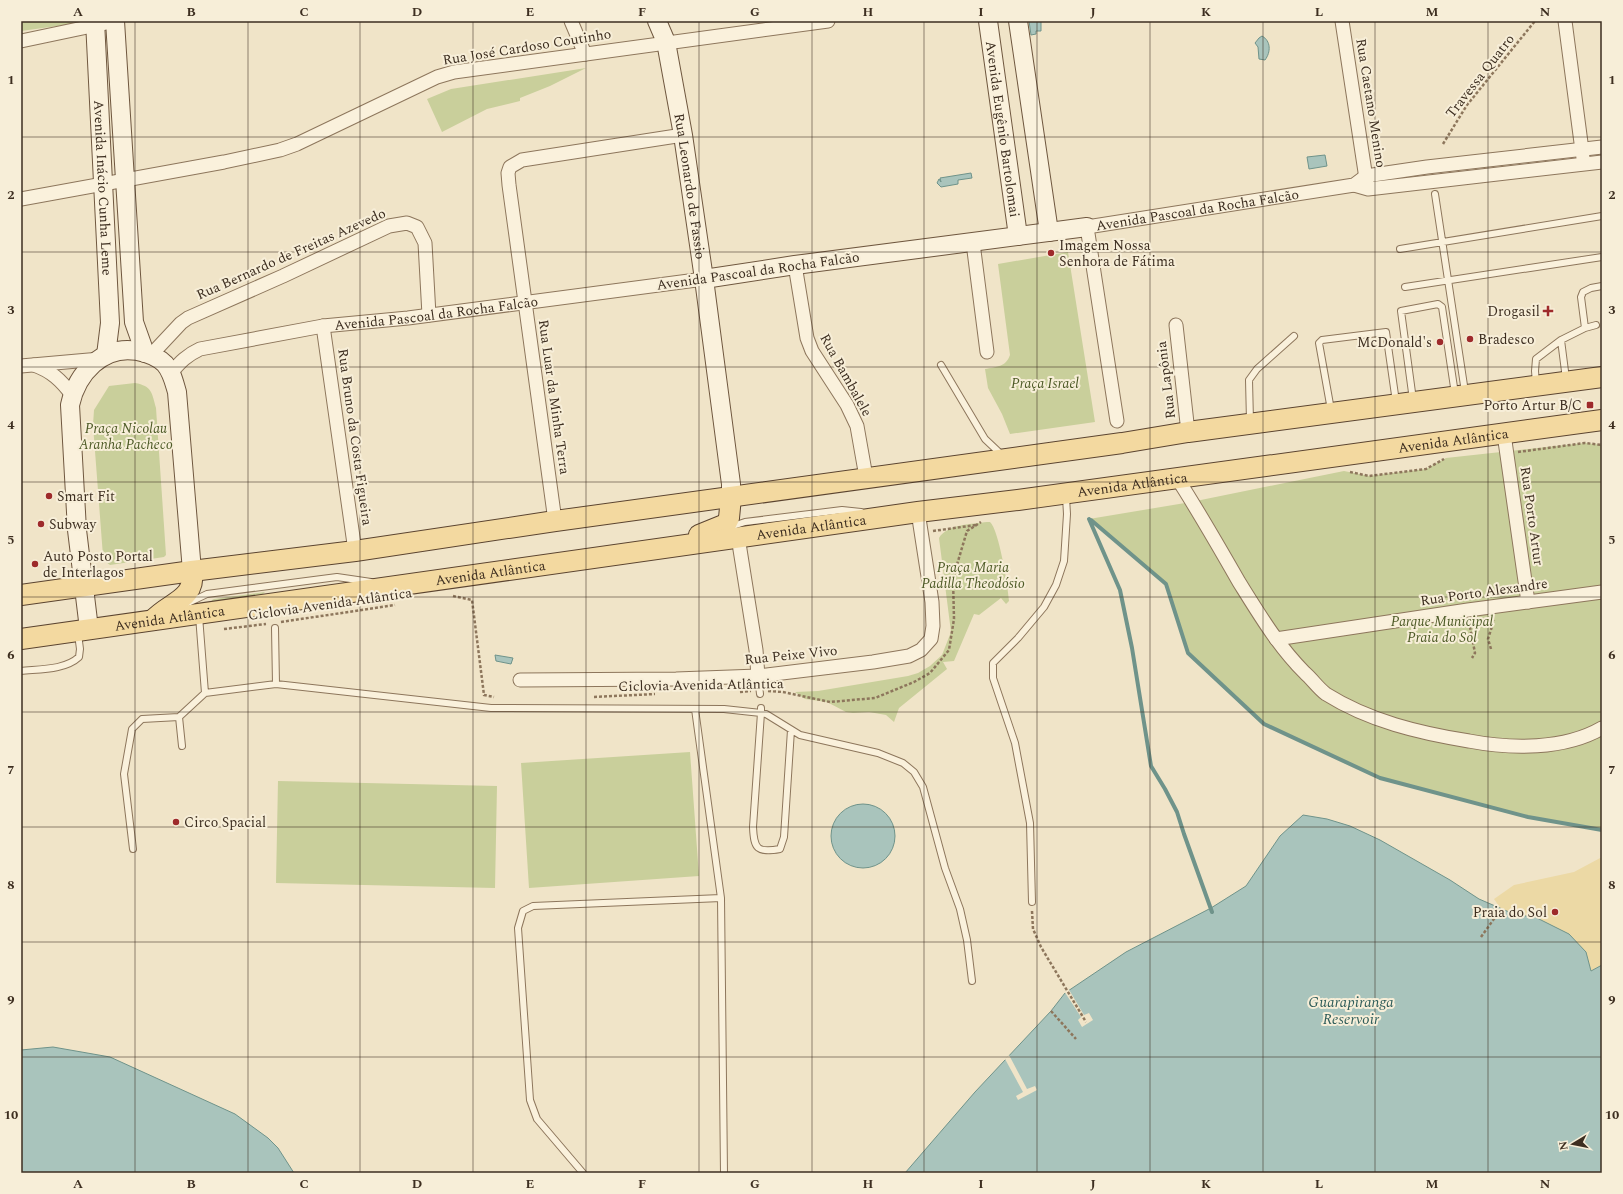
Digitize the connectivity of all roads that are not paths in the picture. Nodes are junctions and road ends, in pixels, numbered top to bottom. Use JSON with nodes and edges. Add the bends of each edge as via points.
{"nodes":[{"id":1,"x":115,"y":21,"type":"edge"},
{"id":2,"x":571,"y":21,"type":"edge"},
{"id":3,"x":656,"y":21,"type":"edge"},
{"id":4,"x":828,"y":21,"type":"edge"},
{"id":5,"x":988,"y":21,"type":"edge"},
{"id":6,"x":1018,"y":21,"type":"edge"},
{"id":7,"x":1342,"y":21,"type":"edge"},
{"id":8,"x":1565,"y":21,"type":"edge"},
{"id":9,"x":95,"y":23,"type":"edge"},
{"id":10,"x":21,"y":41,"type":"edge"},
{"id":11,"x":666,"y":42,"type":"junction"},
{"id":12,"x":586,"y":54,"type":"junction"},
{"id":13,"x":683,"y":135,"type":"junction"},
{"id":14,"x":1602,"y":147,"type":"edge"},
{"id":15,"x":1582,"y":150,"type":"junction"},
{"id":16,"x":1602,"y":162,"type":"edge"},
{"id":17,"x":1584,"y":164,"type":"junction"},
{"id":18,"x":126,"y":181,"type":"junction"},
{"id":19,"x":1367,"y":183,"type":"junction"},
{"id":20,"x":104,"y":184,"type":"junction"},
{"id":21,"x":1436,"y":194,"type":"dead end"},
{"id":22,"x":21,"y":199,"type":"edge"},
{"id":23,"x":1602,"y":216,"type":"edge"},
{"id":24,"x":1087,"y":227,"type":"junction"},
{"id":25,"x":1049,"y":232,"type":"junction"},
{"id":26,"x":1018,"y":236,"type":"junction"},
{"id":27,"x":1443,"y":242,"type":"junction"},
{"id":28,"x":973,"y":243,"type":"junction"},
{"id":29,"x":1400,"y":249,"type":"dead end"},
{"id":30,"x":1602,"y":257,"type":"edge"},
{"id":31,"x":795,"y":265,"type":"junction"},
{"id":32,"x":704,"y":278,"type":"junction"},
{"id":33,"x":1448,"y":281,"type":"junction"},
{"id":34,"x":1602,"y":286,"type":"edge"},
{"id":35,"x":1405,"y":287,"type":"dead end"},
{"id":36,"x":526,"y":301,"type":"junction"},
{"id":37,"x":429,"y":315,"type":"junction"},
{"id":38,"x":134,"y":322,"type":"junction"},
{"id":39,"x":110,"y":323,"type":"junction"},
{"id":40,"x":1176,"y":325,"type":"dead end"},
{"id":41,"x":1596,"y":325,"type":"dead end"},
{"id":42,"x":323,"y":326,"type":"junction"},
{"id":43,"x":1584,"y":328,"type":"junction"},
{"id":44,"x":1294,"y":336,"type":"dead end"},
{"id":45,"x":1561,"y":340,"type":"junction"},
{"id":46,"x":987,"y":352,"type":"dead end"},
{"id":47,"x":103,"y":357,"type":"junction"},
{"id":48,"x":158,"y":361,"type":"junction"},
{"id":49,"x":26,"y":365,"type":"edge"},
{"id":50,"x":941,"y":365,"type":"dead end"},
{"id":51,"x":1602,"y":377,"type":"edge"},
{"id":52,"x":1566,"y":382,"type":"junction"},
{"id":53,"x":1537,"y":386,"type":"junction"},
{"id":54,"x":72,"y":395,"type":"junction"},
{"id":55,"x":1460,"y":397,"type":"junction"},
{"id":56,"x":1405,"y":404,"type":"junction"},
{"id":57,"x":1331,"y":414,"type":"junction"},
{"id":58,"x":1602,"y":420,"type":"edge"},
{"id":59,"x":1117,"y":421,"type":"dead end"},
{"id":60,"x":1250,"y":424,"type":"junction"},
{"id":61,"x":1188,"y":432,"type":"junction"},
{"id":62,"x":1504,"y":434,"type":"junction"},
{"id":63,"x":1005,"y":458,"type":"junction"},
{"id":64,"x":866,"y":477,"type":"junction"},
{"id":65,"x":1177,"y":478,"type":"junction"},
{"id":66,"x":1065,"y":493,"type":"junction"},
{"id":67,"x":731,"y":497,"type":"junction"},
{"id":68,"x":918,"y":512,"type":"junction"},
{"id":69,"x":892,"y":515,"type":"junction"},
{"id":70,"x":555,"y":521,"type":"junction"},
{"id":71,"x":738,"y":537,"type":"junction"},
{"id":72,"x":673,"y":546,"type":"junction"},
{"id":73,"x":355,"y":551,"type":"junction"},
{"id":74,"x":192,"y":571,"type":"junction"},
{"id":75,"x":84,"y":586,"type":"junction"},
{"id":76,"x":1602,"y":592,"type":"edge"},
{"id":77,"x":21,"y":595,"type":"edge"},
{"id":78,"x":397,"y":595,"type":"junction"},
{"id":79,"x":1528,"y":602,"type":"junction"},
{"id":80,"x":153,"y":620,"type":"junction"},
{"id":81,"x":200,"y":623,"type":"junction"},
{"id":82,"x":274,"y":626,"type":"road end"},
{"id":83,"x":83,"y":630,"type":"junction"},
{"id":84,"x":21,"y":639,"type":"edge"},
{"id":85,"x":1276,"y":639,"type":"junction"},
{"id":86,"x":21,"y":671,"type":"edge"},
{"id":87,"x":758,"y":676,"type":"junction"},
{"id":88,"x":520,"y":680,"type":"dead end"},
{"id":89,"x":276,"y":684,"type":"junction"},
{"id":90,"x":205,"y":693,"type":"junction"},
{"id":91,"x":760,"y":693,"type":"road end"},
{"id":92,"x":695,"y":709,"type":"junction"},
{"id":93,"x":761,"y":710,"type":"junction"},
{"id":94,"x":179,"y":717,"type":"junction"},
{"id":95,"x":1602,"y":728,"type":"edge"},
{"id":96,"x":791,"y":730,"type":"junction"},
{"id":97,"x":182,"y":746,"type":"dead end"},
{"id":98,"x":133,"y":849,"type":"dead end"},
{"id":99,"x":721,"y":898,"type":"junction"},
{"id":100,"x":1032,"y":902,"type":"road end"},
{"id":101,"x":972,"y":981,"type":"dead end"},
{"id":102,"x":583,"y":1173,"type":"edge"},
{"id":103,"x":724,"y":1173,"type":"edge"}],
"edges":[{"from":1,"to":9,"type":"street"},
{"from":1,"to":18,"type":"street","name":"Avenida Inácio Cunha Leme"},
{"from":2,"to":12,"type":"street"},
{"from":3,"to":11,"type":"street","name":"Rua Leonardo de Fassio"},
{"from":4,"to":11,"type":"street","name":"Rua José Cardoso Coutinho"},
{"from":5,"to":26,"type":"street","name":"Avenida Eugênio Bartolomai"},
{"from":6,"to":25,"type":"street"},
{"from":7,"to":19,"type":"street","name":"Rua Caetano Menino"},
{"from":8,"to":15,"type":"street"},
{"from":9,"to":10,"type":"street"},
{"from":9,"to":20,"type":"street","name":"Avenida Inácio Cunha Leme"},
{"from":11,"to":12,"type":"street","name":"Rua José Cardoso Coutinho"},
{"from":11,"to":13,"type":"street","name":"Rua Leonardo de Fassio"},
{"from":12,"to":18,"type":"street","name":"Rua José Cardoso Coutinho","via":[[445,74],[280,150]]},
{"from":13,"to":32,"type":"street","name":"Rua Leonardo de Fassio"},
{"from":13,"to":36,"type":"street","name":"Rua Luar da Minha Terra","via":[[522,160],[510,167],[509,185]]},
{"from":14,"to":15,"type":"street","name":"Avenida Pascoal da Rocha Falcão"},
{"from":15,"to":17,"type":"street"},
{"from":15,"to":19,"type":"street","name":"Avenida Pascoal da Rocha Falcão","via":[[1427,167]]},
{"from":16,"to":17,"type":"street"},
{"from":17,"to":19,"type":"street"},
{"from":18,"to":20,"type":"street","name":"Rua José Cardoso Coutinho"},
{"from":18,"to":38,"type":"street","name":"Avenida Inácio Cunha Leme"},
{"from":19,"to":24,"type":"street","name":"Avenida Pascoal da Rocha Falcão"},
{"from":20,"to":22,"type":"street","name":"Rua José Cardoso Coutinho"},
{"from":20,"to":39,"type":"street","name":"Avenida Inácio Cunha Leme"},
{"from":21,"to":27,"type":"lane"},
{"from":23,"to":27,"type":"lane"},
{"from":24,"to":25,"type":"street","name":"Avenida Pascoal da Rocha Falcão"},
{"from":24,"to":59,"type":"street"},
{"from":25,"to":26,"type":"street","name":"Avenida Pascoal da Rocha Falcão"},
{"from":26,"to":28,"type":"street","name":"Avenida Pascoal da Rocha Falcão"},
{"from":27,"to":29,"type":"lane"},
{"from":27,"to":33,"type":"lane"},
{"from":28,"to":31,"type":"street","name":"Avenida Pascoal da Rocha Falcão"},
{"from":28,"to":46,"type":"street"},
{"from":30,"to":33,"type":"lane"},
{"from":31,"to":32,"type":"street","name":"Avenida Pascoal da Rocha Falcão"},
{"from":31,"to":64,"type":"street","name":"Rua Bambalele","via":[[807,338],[812,351],[847,404],[857,426]]},
{"from":32,"to":36,"type":"street","name":"Avenida Pascoal da Rocha Falcão"},
{"from":32,"to":67,"type":"street","name":"Rua Leonardo de Fassio"},
{"from":33,"to":35,"type":"lane"},
{"from":33,"to":55,"type":"lane"},
{"from":34,"to":43,"type":"lane","via":[[1583,292],[1581,297]]},
{"from":36,"to":37,"type":"street","name":"Avenida Pascoal da Rocha Falcão"},
{"from":36,"to":70,"type":"street","name":"Rua Luar da Minha Terra"},
{"from":37,"to":42,"type":"street","name":"Avenida Pascoal da Rocha Falcão"},
{"from":37,"to":48,"type":"street","name":"Rua Bernardo de Freitas Azevedo","via":[[425,243],[417,227],[407,223],[389,226],[188,318],[181,323]]},
{"from":38,"to":39,"type":"street","via":[[118,325]]},
{"from":38,"to":48,"type":"street","name":"Avenida Inácio Cunha Leme"},
{"from":39,"to":47,"type":"street","name":"Avenida Inácio Cunha Leme"},
{"from":40,"to":61,"type":"street","name":"Rua Lapônia"},
{"from":41,"to":43,"type":"lane"},
{"from":42,"to":48,"type":"street","name":"Avenida Pascoal da Rocha Falcão","via":[[200,349],[182,360]]},
{"from":42,"to":73,"type":"street","name":"Rua Bruno da Costa Figueira"},
{"from":43,"to":45,"type":"lane"},
{"from":44,"to":60,"type":"lane","via":[[1257,368],[1249,380]]},
{"from":45,"to":52,"type":"lane"},
{"from":45,"to":53,"type":"lane","via":[[1536,359]]},
{"from":47,"to":48,"type":"street","via":[[125,350]]},
{"from":47,"to":49,"type":"street"},
{"from":47,"to":54,"type":"street","via":[[86,371]]},
{"from":48,"to":74,"type":"street","via":[[177,392]]},
{"from":49,"to":54,"type":"street","via":[[56,375]]},
{"from":50,"to":63,"type":"lane","via":[[986,440]]},
{"from":51,"to":52,"type":"main road"},
{"from":52,"to":53,"type":"main road"},
{"from":53,"to":55,"type":"main road"},
{"from":54,"to":75,"type":"street","via":[[70,416],[77,530]]},
{"from":55,"to":56,"type":"main road"},
{"from":55,"to":56,"type":"lane","via":[[1442,307],[1438,304],[1401,312]]},
{"from":56,"to":57,"type":"main road"},
{"from":56,"to":57,"type":"lane","via":[[1386,332],[1322,340],[1319,343]]},
{"from":57,"to":60,"type":"main road"},
{"from":58,"to":62,"type":"main road","name":"Avenida Atlântica"},
{"from":60,"to":61,"type":"main road"},
{"from":61,"to":63,"type":"main road"},
{"from":62,"to":65,"type":"main road","name":"Avenida Atlântica"},
{"from":62,"to":79,"type":"street","name":"Rua Porto Artur"},
{"from":63,"to":64,"type":"main road"},
{"from":64,"to":67,"type":"main road"},
{"from":65,"to":66,"type":"main road","name":"Avenida Atlântica"},
{"from":65,"to":85,"type":"street"},
{"from":66,"to":68,"type":"main road","name":"Avenida Atlântica"},
{"from":66,"to":100,"type":"lane","via":[[1067,508],[1064,561],[1056,585],[1040,612],[993,663],[992,678],[1015,743],[1030,822]]},
{"from":67,"to":70,"type":"main road"},
{"from":67,"to":72,"type":"main road","via":[[730,518],[726,524]]},
{"from":68,"to":69,"type":"main road","name":"Avenida Atlântica"},
{"from":68,"to":87,"type":"street","name":"Rua Peixe Vivo","via":[[932,602],[933,626],[930,639],[921,650],[909,656],[873,662]]},
{"from":69,"to":71,"type":"main road","name":"Avenida Atlântica"},
{"from":69,"to":72,"type":"lane","via":[[842,510],[745,522]]},
{"from":70,"to":73,"type":"main road"},
{"from":71,"to":72,"type":"main road","name":"Avenida Atlântica"},
{"from":71,"to":87,"type":"street"},
{"from":72,"to":78,"type":"main road","name":"Avenida Atlântica"},
{"from":73,"to":74,"type":"main road"},
{"from":74,"to":75,"type":"main road"},
{"from":74,"to":80,"type":"main road","via":[[193,582],[189,592]]},
{"from":75,"to":77,"type":"main road"},
{"from":75,"to":83,"type":"street"},
{"from":76,"to":79,"type":"street","name":"Rua Porto Alexandre"},
{"from":78,"to":80,"type":"lane","via":[[337,577],[207,594]]},
{"from":78,"to":81,"type":"main road","name":"Avenida Atlântica"},
{"from":79,"to":85,"type":"street","name":"Rua Porto Alexandre"},
{"from":80,"to":81,"type":"main road","name":"Avenida Atlântica"},
{"from":80,"to":83,"type":"main road","name":"Avenida Atlântica"},
{"from":81,"to":90,"type":"lane"},
{"from":82,"to":89,"type":"lane"},
{"from":83,"to":84,"type":"main road","name":"Avenida Atlântica"},
{"from":83,"to":86,"type":"lane","via":[[80,657],[73,662]]},
{"from":85,"to":95,"type":"street","via":[[1325,693],[1357,711],[1396,725],[1492,745],[1533,747],[1571,740]]},
{"from":87,"to":88,"type":"street","name":"Rua Peixe Vivo"},
{"from":87,"to":91,"type":"lane"},
{"from":89,"to":90,"type":"lane"},
{"from":89,"to":92,"type":"lane","via":[[491,708]]},
{"from":90,"to":94,"type":"lane"},
{"from":92,"to":93,"type":"lane"},
{"from":92,"to":99,"type":"lane"},
{"from":93,"to":96,"type":"lane"},
{"from":93,"to":96,"type":"lane","via":[[754,843],[758,848],[767,851],[780,849],[784,837]]},
{"from":94,"to":97,"type":"lane"},
{"from":94,"to":98,"type":"lane","via":[[142,719],[132,729],[124,774]]},
{"from":96,"to":101,"type":"lane","via":[[800,735],[878,753],[903,763],[914,772],[923,787],[945,868],[960,909]]},
{"from":99,"to":102,"type":"lane","via":[[533,906],[523,911],[518,928],[530,1100],[537,1119]]},
{"from":99,"to":103,"type":"lane"}]}
